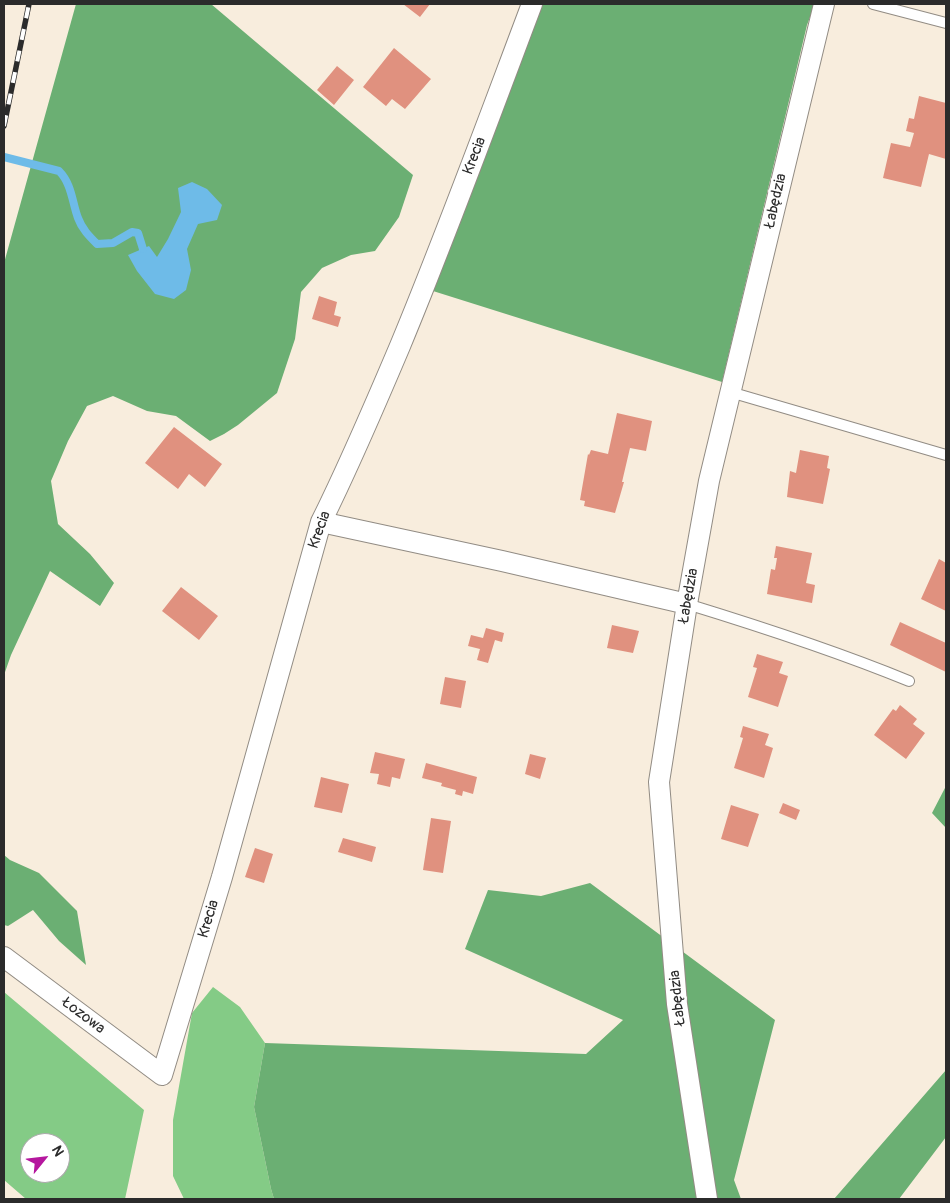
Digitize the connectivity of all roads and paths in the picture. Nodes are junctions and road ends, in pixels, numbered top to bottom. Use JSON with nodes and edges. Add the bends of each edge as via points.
{"nodes":[{"id":1,"x":532,"y":4,"type":"edge"},
{"id":2,"x":824,"y":4,"type":"edge"},
{"id":3,"x":873,"y":4,"type":"edge"},
{"id":4,"x":946,"y":23,"type":"edge"},
{"id":5,"x":730,"y":392,"type":"junction"},
{"id":6,"x":946,"y":454,"type":"edge"},
{"id":7,"x":321,"y":522,"type":"junction"},
{"id":8,"x":687,"y":604,"type":"junction"},
{"id":9,"x":908,"y":681,"type":"dead end"},
{"id":10,"x":4,"y":957,"type":"edge"},
{"id":11,"x":162,"y":1075,"type":"joint"},
{"id":12,"x":707,"y":1199,"type":"edge"}],
"edges":[{"from":1,"to":7,"type":"street","name":"Krecia","via":[[443,243],[364,432]]},
{"from":2,"to":5,"type":"street","name":"Łabędzia"},
{"from":3,"to":4,"type":"lane"},
{"from":5,"to":6,"type":"lane"},
{"from":5,"to":8,"type":"street","name":"Łabędzia","via":[[709,481]]},
{"from":7,"to":8,"type":"street"},
{"from":7,"to":11,"type":"street","name":"Krecia","via":[[222,877]]},
{"from":8,"to":9,"type":"lane","via":[[771,629]]},
{"from":8,"to":12,"type":"street","name":"Łabędzia","via":[[659,782],[677,1004]]},
{"from":10,"to":11,"type":"street","name":"Łozowa"}]}
